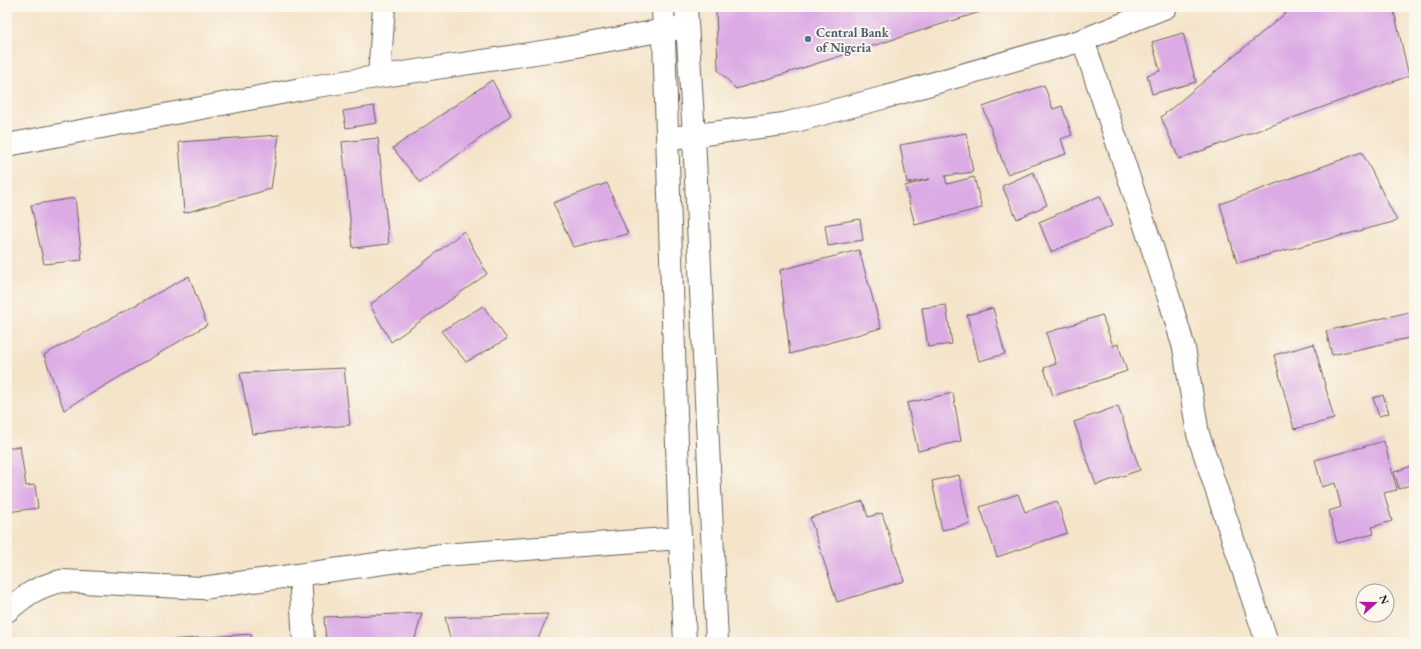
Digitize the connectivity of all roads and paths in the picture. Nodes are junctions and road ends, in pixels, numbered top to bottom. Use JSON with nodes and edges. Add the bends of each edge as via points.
{"nodes":[{"id":1,"x":384,"y":7,"type":"edge"},
{"id":2,"x":663,"y":7,"type":"edge"},
{"id":3,"x":1166,"y":7,"type":"edge"},
{"id":4,"x":687,"y":17,"type":"edge"},
{"id":5,"x":664,"y":30,"type":"junction"},
{"id":6,"x":1083,"y":40,"type":"junction"},
{"id":7,"x":379,"y":76,"type":"junction"},
{"id":8,"x":694,"y":136,"type":"junction"},
{"id":9,"x":668,"y":138,"type":"junction"},
{"id":10,"x":7,"y":145,"type":"edge"},
{"id":11,"x":680,"y":538,"type":"junction"},
{"id":12,"x":300,"y":575,"type":"junction"},
{"id":13,"x":7,"y":611,"type":"edge"},
{"id":14,"x":304,"y":642,"type":"edge"},
{"id":15,"x":685,"y":642,"type":"edge"},
{"id":16,"x":716,"y":642,"type":"edge"},
{"id":17,"x":1267,"y":642,"type":"edge"}],
"edges":[{"from":1,"to":7,"type":"street"},
{"from":2,"to":5,"type":"street"},
{"from":3,"to":6,"type":"street"},
{"from":4,"to":5,"type":"street"},
{"from":4,"to":8,"type":"street"},
{"from":5,"to":7,"type":"street","via":[[555,50]]},
{"from":5,"to":9,"type":"street"},
{"from":6,"to":8,"type":"street","via":[[784,124]]},
{"from":6,"to":17,"type":"street","via":[[1171,304],[1184,348],[1198,434]]},
{"from":7,"to":10,"type":"street"},
{"from":8,"to":9,"type":"street"},
{"from":8,"to":16,"type":"street"},
{"from":9,"to":11,"type":"street"},
{"from":11,"to":12,"type":"street","via":[[442,556]]},
{"from":11,"to":15,"type":"street"},
{"from":12,"to":13,"type":"street","via":[[202,588],[61,581],[43,585],[29,592]]},
{"from":12,"to":14,"type":"street"}]}
